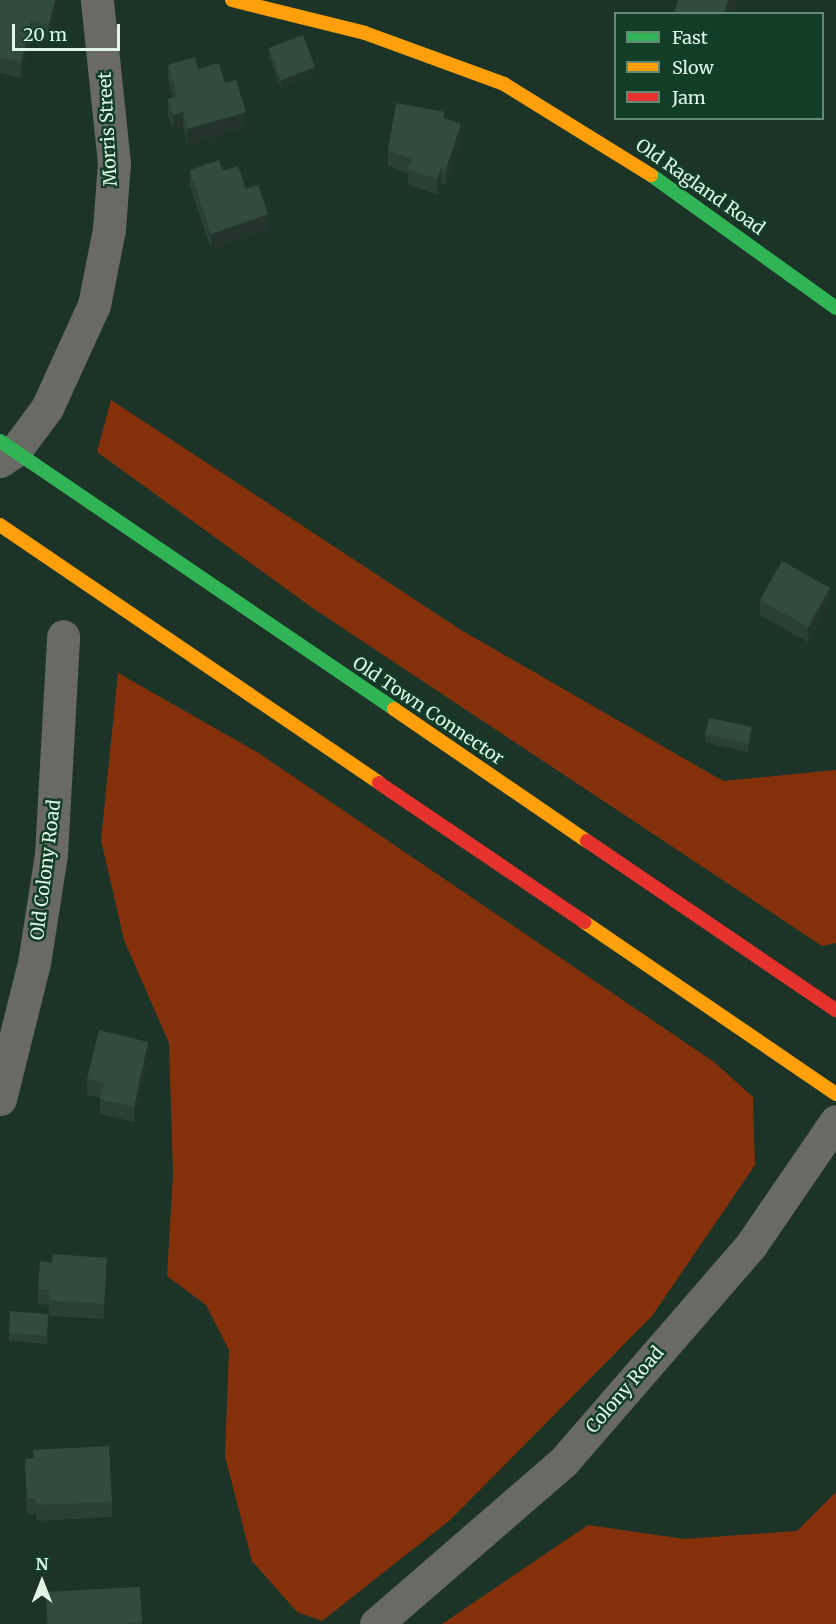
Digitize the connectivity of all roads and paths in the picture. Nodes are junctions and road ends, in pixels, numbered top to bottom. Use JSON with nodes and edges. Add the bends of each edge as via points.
{"nodes":[{"id":1,"x":97,"y":0,"type":"edge"},
{"id":2,"x":232,"y":0,"type":"edge"},
{"id":3,"x":836,"y":308,"type":"edge"},
{"id":4,"x":5,"y":451,"type":"edge"},
{"id":5,"x":0,"y":525,"type":"edge"},
{"id":6,"x":63,"y":636,"type":"dead end"},
{"id":7,"x":836,"y":1011,"type":"edge"},
{"id":8,"x":836,"y":1094,"type":"edge"},
{"id":9,"x":0,"y":1100,"type":"edge"},
{"id":10,"x":836,"y":1121,"type":"edge"},
{"id":11,"x":376,"y":1624,"type":"edge"}],
"edges":[{"from":1,"to":4,"type":"street","name":"Morris Street","via":[[114,163],[109,229],[94,305],[76,353]]},
{"from":2,"to":3,"type":"main road","name":"Old Ragland Road","via":[[366,33],[504,84],[613,148]]},
{"from":4,"to":7,"type":"main road","name":"Old Town Connector"},
{"from":5,"to":8,"type":"main road"},
{"from":6,"to":9,"type":"street","name":"Old Colony Road","via":[[51,854],[34,963]]},
{"from":10,"to":11,"type":"street","name":"Colony Road","via":[[751,1245],[564,1461]]}]}
